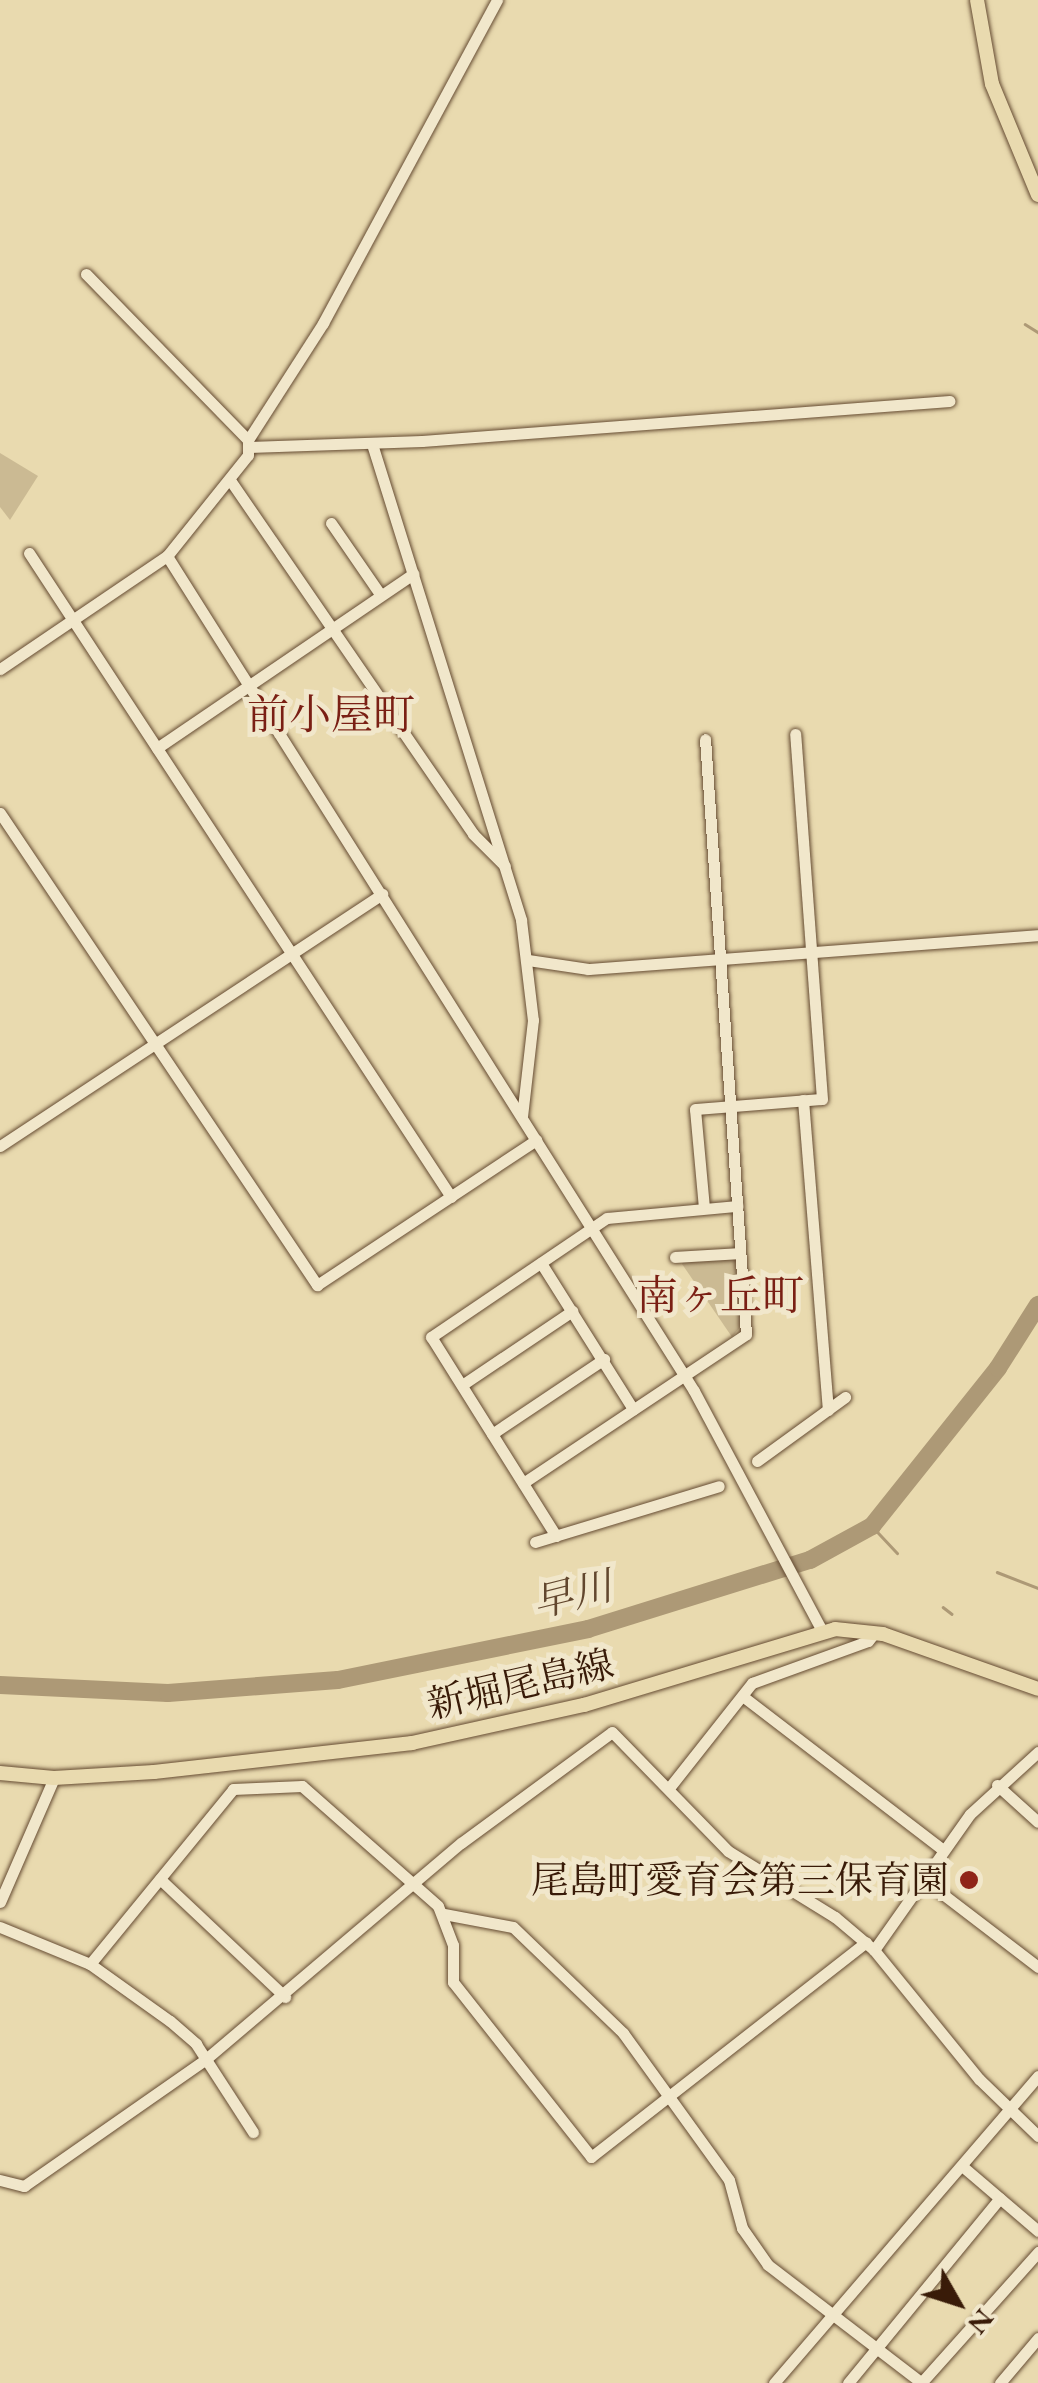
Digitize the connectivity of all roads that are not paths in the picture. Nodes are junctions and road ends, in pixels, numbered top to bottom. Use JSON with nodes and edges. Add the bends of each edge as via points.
{"nodes":[{"id":1,"x":497,"y":0,"type":"edge"},
{"id":2,"x":977,"y":0,"type":"edge"},
{"id":3,"x":1038,"y":195,"type":"edge"},
{"id":4,"x":86,"y":274,"type":"dead end"},
{"id":5,"x":949,"y":402,"type":"dead end"},
{"id":6,"x":248,"y":443,"type":"junction"},
{"id":7,"x":372,"y":444,"type":"junction"},
{"id":8,"x":230,"y":480,"type":"junction"},
{"id":9,"x":331,"y":522,"type":"dead end"},
{"id":10,"x":29,"y":552,"type":"dead end"},
{"id":11,"x":167,"y":556,"type":"junction"},
{"id":12,"x":413,"y":574,"type":"junction"},
{"id":13,"x":380,"y":594,"type":"junction"},
{"id":14,"x":74,"y":620,"type":"junction"},
{"id":15,"x":331,"y":629,"type":"junction"},
{"id":16,"x":0,"y":669,"type":"edge"},
{"id":17,"x":250,"y":690,"type":"junction"},
{"id":18,"x":794,"y":734,"type":"dead end"},
{"id":19,"x":705,"y":739,"type":"dead end"},
{"id":20,"x":156,"y":748,"type":"junction"},
{"id":21,"x":0,"y":813,"type":"edge"},
{"id":22,"x":505,"y":866,"type":"junction"},
{"id":23,"x":382,"y":894,"type":"junction"},
{"id":24,"x":1038,"y":935,"type":"edge"},
{"id":25,"x":810,"y":953,"type":"junction"},
{"id":26,"x":287,"y":954,"type":"junction"},
{"id":27,"x":720,"y":958,"type":"junction"},
{"id":28,"x":528,"y":960,"type":"junction"},
{"id":29,"x":154,"y":1043,"type":"junction"},
{"id":30,"x":803,"y":1100,"type":"junction"},
{"id":31,"x":730,"y":1105,"type":"junction"},
{"id":32,"x":522,"y":1116,"type":"junction"},
{"id":33,"x":536,"y":1140,"type":"junction"},
{"id":34,"x":0,"y":1146,"type":"edge"},
{"id":35,"x":451,"y":1197,"type":"junction"},
{"id":36,"x":737,"y":1206,"type":"junction"},
{"id":37,"x":704,"y":1208,"type":"junction"},
{"id":38,"x":591,"y":1228,"type":"junction"},
{"id":39,"x":740,"y":1253,"type":"junction"},
{"id":40,"x":676,"y":1257,"type":"dead end"},
{"id":41,"x":541,"y":1263,"type":"junction"},
{"id":42,"x":572,"y":1311,"type":"junction"},
{"id":43,"x":604,"y":1359,"type":"junction"},
{"id":44,"x":684,"y":1376,"type":"junction"},
{"id":45,"x":462,"y":1385,"type":"junction"},
{"id":46,"x":845,"y":1397,"type":"dead end"},
{"id":47,"x":633,"y":1408,"type":"junction"},
{"id":48,"x":828,"y":1410,"type":"junction"},
{"id":49,"x":492,"y":1434,"type":"junction"},
{"id":50,"x":758,"y":1461,"type":"dead end"},
{"id":51,"x":523,"y":1482,"type":"junction"},
{"id":52,"x":719,"y":1486,"type":"dead end"},
{"id":53,"x":556,"y":1536,"type":"junction"},
{"id":54,"x":535,"y":1542,"type":"dead end"},
{"id":55,"x":822,"y":1631,"type":"junction"},
{"id":56,"x":875,"y":1632,"type":"junction"},
{"id":57,"x":1038,"y":1690,"type":"edge"},
{"id":58,"x":745,"y":1698,"type":"junction"},
{"id":59,"x":1038,"y":1752,"type":"edge"},
{"id":60,"x":0,"y":1773,"type":"edge"},
{"id":61,"x":54,"y":1778,"type":"junction"},
{"id":62,"x":997,"y":1784,"type":"junction"},
{"id":63,"x":669,"y":1788,"type":"junction"},
{"id":64,"x":1038,"y":1822,"type":"edge"},
{"id":65,"x":942,"y":1849,"type":"junction"},
{"id":66,"x":160,"y":1879,"type":"junction"},
{"id":67,"x":923,"y":1879,"type":"junction"},
{"id":68,"x":415,"y":1884,"type":"junction"},
{"id":69,"x":0,"y":1902,"type":"edge"},
{"id":70,"x":444,"y":1914,"type":"junction"},
{"id":71,"x":0,"y":1926,"type":"edge"},
{"id":72,"x":870,"y":1946,"type":"junction"},
{"id":73,"x":90,"y":1964,"type":"junction"},
{"id":74,"x":1038,"y":1967,"type":"edge"},
{"id":75,"x":285,"y":1997,"type":"junction"},
{"id":76,"x":206,"y":2059,"type":"junction"},
{"id":77,"x":1038,"y":2076,"type":"edge"},
{"id":78,"x":673,"y":2096,"type":"junction"},
{"id":79,"x":1010,"y":2112,"type":"junction"},
{"id":80,"x":253,"y":2132,"type":"dead end"},
{"id":81,"x":1038,"y":2136,"type":"edge"},
{"id":82,"x":962,"y":2166,"type":"junction"},
{"id":83,"x":0,"y":2180,"type":"edge"},
{"id":84,"x":1000,"y":2198,"type":"junction"},
{"id":85,"x":1038,"y":2232,"type":"edge"},
{"id":86,"x":1038,"y":2252,"type":"edge"},
{"id":87,"x":830,"y":2312,"type":"junction"},
{"id":88,"x":1038,"y":2338,"type":"edge"},
{"id":89,"x":876,"y":2347,"type":"junction"},
{"id":90,"x":774,"y":2383,"type":"edge"},
{"id":91,"x":848,"y":2383,"type":"edge"},
{"id":92,"x":922,"y":2383,"type":"edge"},
{"id":93,"x":1000,"y":2383,"type":"edge"}],
"edges":[{"from":1,"to":6,"type":"street","via":[[323,323]]},
{"from":2,"to":3,"type":"main road","via":[[992,84]]},
{"from":4,"to":6,"type":"street"},
{"from":5,"to":7,"type":"street"},
{"from":6,"to":7,"type":"street"},
{"from":6,"to":8,"type":"street"},
{"from":7,"to":12,"type":"street"},
{"from":8,"to":11,"type":"street"},
{"from":8,"to":15,"type":"street"},
{"from":9,"to":13,"type":"street"},
{"from":10,"to":14,"type":"street"},
{"from":11,"to":14,"type":"street"},
{"from":11,"to":17,"type":"street"},
{"from":12,"to":13,"type":"street"},
{"from":12,"to":22,"type":"street"},
{"from":13,"to":15,"type":"street"},
{"from":14,"to":16,"type":"street"},
{"from":14,"to":20,"type":"street"},
{"from":15,"to":17,"type":"street"},
{"from":15,"to":22,"type":"street","via":[[474,834]]},
{"from":17,"to":20,"type":"street"},
{"from":17,"to":23,"type":"street"},
{"from":18,"to":25,"type":"street"},
{"from":19,"to":27,"type":"street"},
{"from":20,"to":26,"type":"street"},
{"from":21,"to":29,"type":"street"},
{"from":22,"to":28,"type":"street"},
{"from":23,"to":26,"type":"street"},
{"from":23,"to":32,"type":"street"},
{"from":24,"to":25,"type":"street"},
{"from":25,"to":27,"type":"street"},
{"from":25,"to":30,"type":"street","via":[[822,1099]]},
{"from":26,"to":29,"type":"street"},
{"from":26,"to":35,"type":"street"},
{"from":27,"to":28,"type":"street","via":[[588,969]]},
{"from":27,"to":31,"type":"street"},
{"from":28,"to":32,"type":"street","via":[[533,1020]]},
{"from":29,"to":34,"type":"street"},
{"from":29,"to":35,"type":"street","via":[[318,1284]]},
{"from":30,"to":31,"type":"street"},
{"from":30,"to":48,"type":"street"},
{"from":31,"to":36,"type":"street"},
{"from":31,"to":37,"type":"street","via":[[696,1109]]},
{"from":32,"to":33,"type":"street"},
{"from":33,"to":35,"type":"street"},
{"from":33,"to":38,"type":"street"},
{"from":36,"to":37,"type":"street"},
{"from":36,"to":39,"type":"street"},
{"from":37,"to":38,"type":"street","via":[[619,1214]]},
{"from":38,"to":41,"type":"street"},
{"from":38,"to":44,"type":"street"},
{"from":39,"to":40,"type":"street"},
{"from":39,"to":44,"type":"street","via":[[746,1334]]},
{"from":41,"to":42,"type":"street"},
{"from":41,"to":45,"type":"street","via":[[431,1337]]},
{"from":42,"to":43,"type":"street"},
{"from":42,"to":45,"type":"street"},
{"from":43,"to":47,"type":"street"},
{"from":43,"to":49,"type":"street"},
{"from":44,"to":47,"type":"street"},
{"from":44,"to":55,"type":"street"},
{"from":45,"to":49,"type":"street"},
{"from":46,"to":48,"type":"street"},
{"from":47,"to":51,"type":"street"},
{"from":48,"to":50,"type":"street"},
{"from":49,"to":51,"type":"street"},
{"from":51,"to":53,"type":"street"},
{"from":52,"to":53,"type":"street"},
{"from":53,"to":54,"type":"street"},
{"from":55,"to":56,"type":"main road","name":"新堀尾島線"},
{"from":55,"to":61,"type":"main road","name":"新堀尾島線","via":[[584,1705],[412,1743],[257,1764]]},
{"from":56,"to":57,"type":"main road","name":"新堀尾島線"},
{"from":56,"to":58,"type":"street","via":[[868,1641],[759,1678]]},
{"from":58,"to":63,"type":"street"},
{"from":58,"to":65,"type":"street"},
{"from":59,"to":62,"type":"street"},
{"from":60,"to":61,"type":"main road","name":"新堀尾島線"},
{"from":61,"to":69,"type":"street"},
{"from":62,"to":64,"type":"street"},
{"from":62,"to":65,"type":"street"},
{"from":63,"to":68,"type":"street","via":[[616,1733],[608,1733]]},
{"from":63,"to":72,"type":"street","via":[[728,1851]]},
{"from":65,"to":67,"type":"street"},
{"from":66,"to":68,"type":"street","via":[[232,1789],[302,1786],[361,1844]]},
{"from":66,"to":73,"type":"street"},
{"from":66,"to":75,"type":"street"},
{"from":67,"to":72,"type":"street"},
{"from":67,"to":74,"type":"street"},
{"from":68,"to":70,"type":"street"},
{"from":68,"to":75,"type":"street"},
{"from":70,"to":78,"type":"street","via":[[513,1927],[623,2033]]},
{"from":70,"to":78,"type":"street","via":[[453,1982],[592,2157]]},
{"from":71,"to":73,"type":"street"},
{"from":72,"to":78,"type":"street"},
{"from":72,"to":79,"type":"street"},
{"from":73,"to":76,"type":"street","via":[[170,2020]]},
{"from":75,"to":76,"type":"street"},
{"from":76,"to":80,"type":"street"},
{"from":76,"to":83,"type":"street","via":[[24,2186]]},
{"from":77,"to":79,"type":"street"},
{"from":78,"to":87,"type":"street","via":[[728,2180],[748,2241],[768,2266]]},
{"from":79,"to":81,"type":"street"},
{"from":79,"to":82,"type":"street"},
{"from":82,"to":84,"type":"street"},
{"from":82,"to":87,"type":"street"},
{"from":84,"to":85,"type":"street"},
{"from":84,"to":89,"type":"street"},
{"from":86,"to":92,"type":"street"},
{"from":87,"to":89,"type":"street"},
{"from":87,"to":90,"type":"street"},
{"from":88,"to":93,"type":"street"},
{"from":89,"to":91,"type":"street"},
{"from":89,"to":92,"type":"street"}]}
